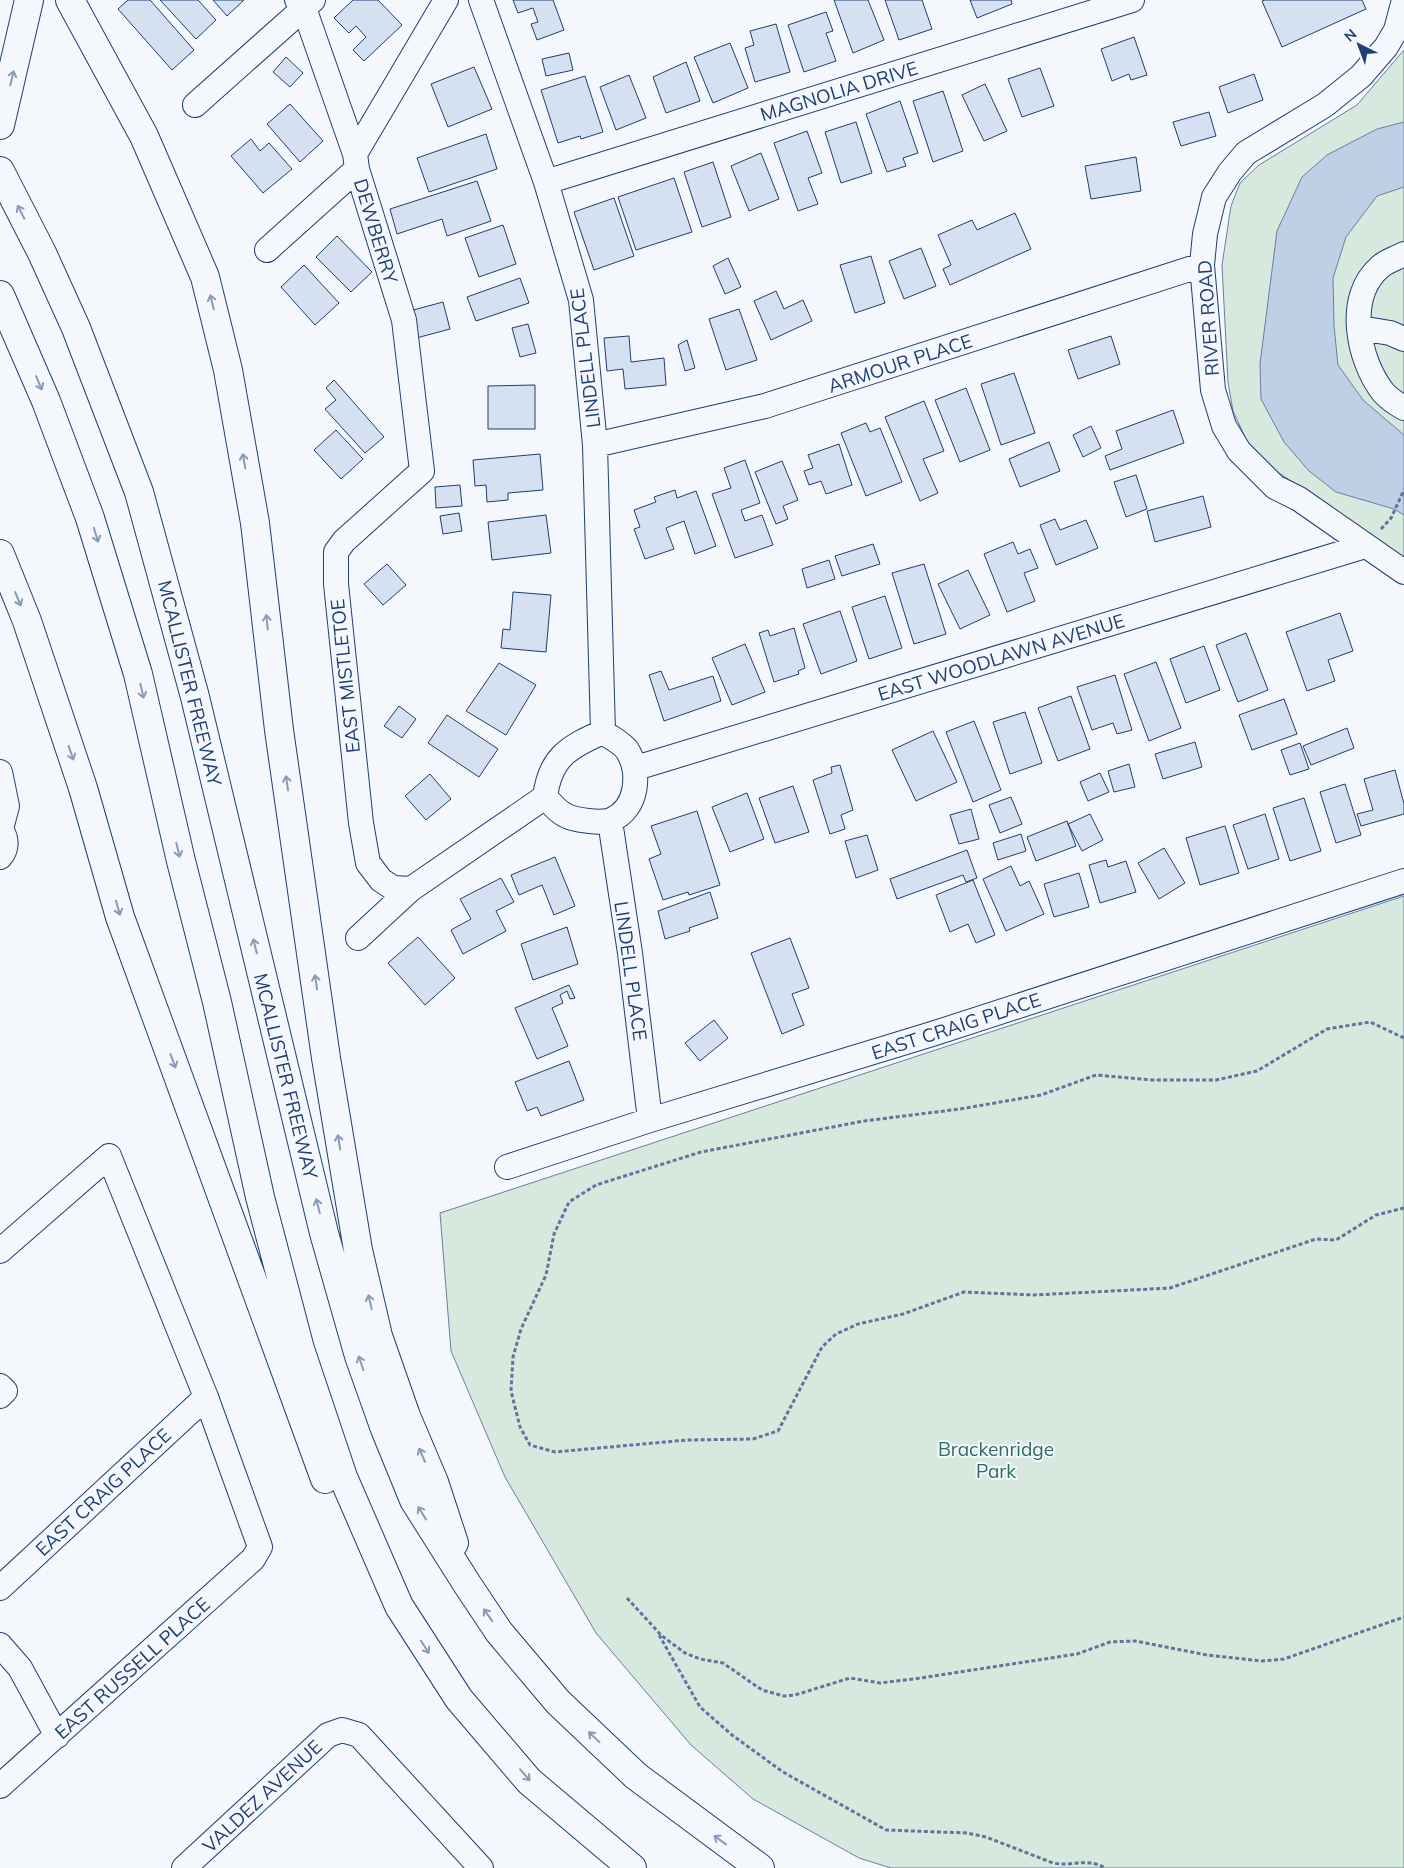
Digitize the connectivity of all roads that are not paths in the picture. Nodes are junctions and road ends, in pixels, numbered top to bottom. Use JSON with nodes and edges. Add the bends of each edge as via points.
{"nodes":[{"id":1,"x":29,"y":0,"type":"edge"},
{"id":2,"x":70,"y":0,"type":"edge"},
{"id":3,"x":446,"y":0,"type":"edge"},
{"id":4,"x":481,"y":0,"type":"edge"},
{"id":5,"x":1132,"y":0,"type":"edge"},
{"id":6,"x":1404,"y":0,"type":"edge"},
{"id":7,"x":305,"y":3,"type":"edge"},
{"id":8,"x":195,"y":105,"type":"dead end"},
{"id":9,"x":0,"y":125,"type":"edge"},
{"id":10,"x":356,"y":162,"type":"junction"},
{"id":11,"x":0,"y":171,"type":"edge"},
{"id":12,"x":546,"y":182,"type":"junction"},
{"id":13,"x":267,"y":250,"type":"dead end"},
{"id":14,"x":1404,"y":254,"type":"edge"},
{"id":15,"x":1202,"y":265,"type":"junction"},
{"id":16,"x":0,"y":296,"type":"edge"},
{"id":17,"x":1360,"y":328,"type":"junction"},
{"id":18,"x":1404,"y":339,"type":"edge"},
{"id":19,"x":1404,"y":408,"type":"edge"},
{"id":20,"x":595,"y":445,"type":"junction"},
{"id":21,"x":422,"y":471,"type":"joint"},
{"id":22,"x":1365,"y":546,"type":"junction"},
{"id":23,"x":1,"y":558,"type":"edge"},
{"id":24,"x":1404,"y":572,"type":"edge"},
{"id":25,"x":603,"y":732,"type":"junction"},
{"id":26,"x":636,"y":768,"type":"junction"},
{"id":27,"x":0,"y":772,"type":"edge"},
{"id":28,"x":545,"y":797,"type":"junction"},
{"id":29,"x":610,"y":821,"type":"junction"},
{"id":30,"x":1,"y":829,"type":"edge"},
{"id":31,"x":0,"y":857,"type":"edge"},
{"id":32,"x":1404,"y":881,"type":"edge"},
{"id":33,"x":411,"y":889,"type":"junction"},
{"id":34,"x":358,"y":938,"type":"dead end"},
{"id":35,"x":650,"y":1120,"type":"junction"},
{"id":36,"x":507,"y":1167,"type":"dead end"},
{"id":37,"x":0,"y":1250,"type":"edge"},
{"id":38,"x":0,"y":1386,"type":"edge"},
{"id":39,"x":0,"y":1396,"type":"edge"},
{"id":40,"x":206,"y":1396,"type":"junction"},
{"id":41,"x":467,"y":1584,"type":"junction"},
{"id":42,"x":0,"y":1588,"type":"edge"},
{"id":43,"x":399,"y":1606,"type":"junction"},
{"id":44,"x":0,"y":1645,"type":"edge"},
{"id":45,"x":57,"y":1736,"type":"junction"},
{"id":46,"x":0,"y":1786,"type":"edge"},
{"id":47,"x":184,"y":1868,"type":"edge"},
{"id":48,"x":481,"y":1868,"type":"edge"},
{"id":49,"x":632,"y":1868,"type":"edge"},
{"id":50,"x":760,"y":1868,"type":"edge"}],
"edges":[{"from":9,"to":1,"type":"main road","one_way":true},
{"from":41,"to":2,"type":"main road","one_way":true,"via":[[434,1482],[406,1416],[378,1336],[358,1250],[326,1058],[279,730],[255,523],[228,370],[206,277],[144,136]]},
{"from":3,"to":10,"type":"street"},
{"from":4,"to":12,"type":"street","name":"LINDELL PLACE"},
{"from":5,"to":12,"type":"street","name":"MAGNOLIA DRIVE"},
{"from":6,"to":15,"type":"street","name":"RIVER ROAD","via":[[1396,30],[1361,76],[1325,105],[1246,153],[1230,172],[1214,197]]},
{"from":7,"to":8,"type":"street"},
{"from":7,"to":10,"type":"street","name":"DEWBERRY"},
{"from":10,"to":13,"type":"street"},
{"from":10,"to":21,"type":"street","name":"DEWBERRY","via":[[404,320]]},
{"from":41,"to":11,"type":"main road","name":"MCALLISTER FREEWAY","one_way":true,"via":[[414,1500],[359,1356],[324,1233],[195,696],[139,492],[42,252]]},
{"from":12,"to":20,"type":"street","name":"LINDELL PLACE","via":[[581,300]]},
{"from":14,"to":17,"type":"street","via":[[1380,267],[1368,283],[1358,309]]},
{"from":15,"to":20,"type":"street","name":"ARMOUR PLACE","via":[[765,406]]},
{"from":15,"to":22,"type":"street","name":"RIVER ROAD","via":[[1213,390],[1224,426],[1239,452],[1275,487],[1299,499]]},
{"from":16,"to":43,"type":"main road","one_way":true,"via":[[20,338],[90,518],[138,674],[260,1197],[300,1349],[343,1477]]},
{"from":17,"to":18,"type":"street","via":[[1390,332]]},
{"from":17,"to":19,"type":"street","via":[[1361,352],[1369,370],[1384,393]]},
{"from":20,"to":25,"type":"street","name":"LINDELL PLACE"},
{"from":21,"to":33,"type":"street","name":"EAST MISTLETOE","via":[[344,541],[336,552],[336,584],[368,864],[381,880],[393,888]]},
{"from":22,"to":24,"type":"street","name":"RIVER ROAD"},
{"from":22,"to":26,"type":"street","name":"EAST WOODLAWN AVENUE"},
{"from":23,"to":43,"type":"main road","one_way":true,"via":[[27,621],[80,780],[120,917],[305,1427],[325,1479],[347,1523]]},
{"from":25,"to":26,"type":"street","via":[[626,749]]},
{"from":25,"to":28,"type":"street","via":[[579,742],[560,756],[547,778]]},
{"from":26,"to":29,"type":"street","via":[[633,799]]},
{"from":27,"to":30,"type":"street","via":[[7,806]]},
{"from":28,"to":29,"type":"street","via":[[565,816]]},
{"from":28,"to":33,"type":"street"},
{"from":29,"to":35,"type":"street","name":"LINDELL PLACE"},
{"from":30,"to":31,"type":"street","via":[[6,838],[5,851]]},
{"from":32,"to":35,"type":"street","name":"EAST CRAIG PLACE","via":[[932,1034]]},
{"from":33,"to":34,"type":"street"},
{"from":35,"to":36,"type":"street","name":"EAST CRAIG PLACE"},
{"from":37,"to":40,"type":"street","via":[[109,1156]]},
{"from":38,"to":39,"type":"street","via":[[5,1391]]},
{"from":40,"to":42,"type":"street","name":"EAST CRAIG PLACE"},
{"from":40,"to":45,"type":"street","name":"EAST RUSSELL PLACE","via":[[260,1547],[252,1559]]},
{"from":50,"to":41,"type":"main road","name":"MCALLISTER FREEWAY","one_way":true,"via":[[636,1776],[582,1726],[518,1654]]},
{"from":43,"to":49,"type":"main road","one_way":true,"via":[[459,1698],[530,1781]]},
{"from":44,"to":45,"type":"street","via":[[20,1668]]},
{"from":45,"to":46,"type":"street","name":"EAST RUSSELL PLACE"},
{"from":47,"to":48,"type":"street","name":"VALDEZ AVENUE","via":[[328,1735],[342,1730],[359,1735]]}]}
